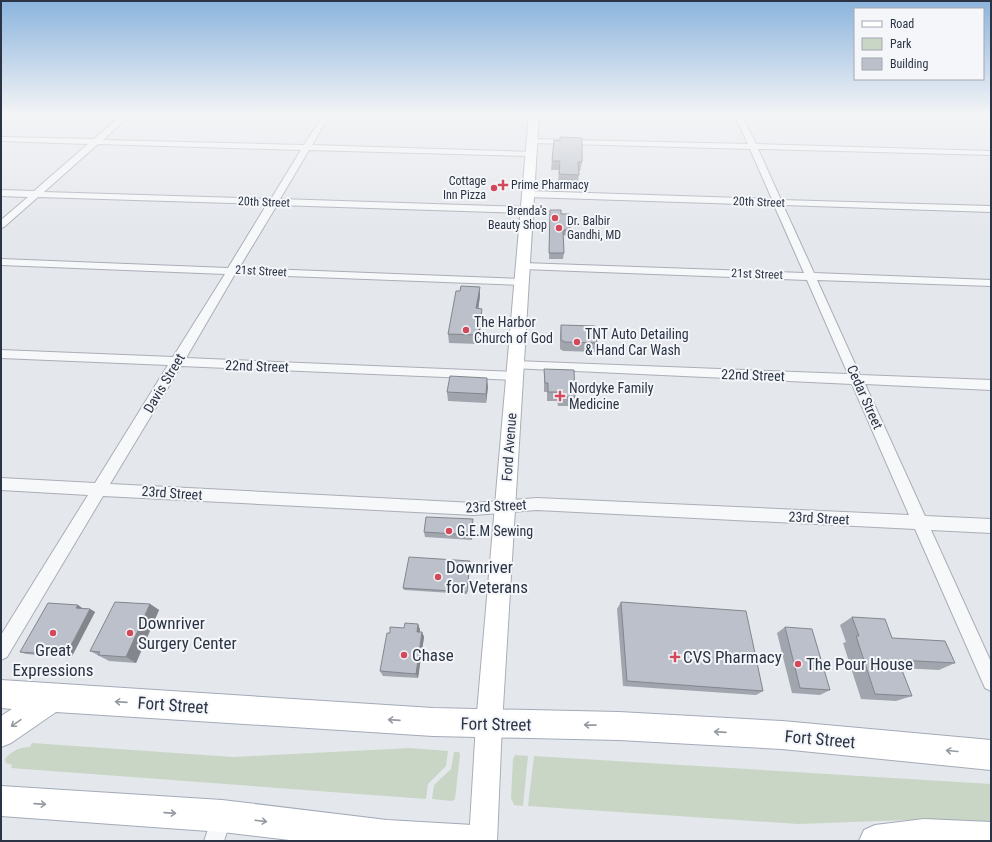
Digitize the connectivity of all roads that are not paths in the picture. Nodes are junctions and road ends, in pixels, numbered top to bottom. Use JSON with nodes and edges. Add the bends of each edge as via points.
{"nodes":[{"id":1,"x":82,"y":153,"type":"edge"},
{"id":2,"x":303,"y":153,"type":"edge"},
{"id":3,"x":531,"y":153,"type":"edge"},
{"id":4,"x":756,"y":153,"type":"edge"},
{"id":5,"x":1,"y":193,"type":"edge"},
{"id":6,"x":36,"y":194,"type":"junction"},
{"id":7,"x":528,"y":194,"type":"junction"},
{"id":8,"x":274,"y":202,"type":"junction"},
{"id":9,"x":778,"y":202,"type":"junction"},
{"id":10,"x":991,"y":209,"type":"edge"},
{"id":11,"x":527,"y":210,"type":"junction"},
{"id":12,"x":1,"y":225,"type":"edge"},
{"id":13,"x":1,"y":262,"type":"edge"},
{"id":14,"x":523,"y":266,"type":"junction"},
{"id":15,"x":233,"y":270,"type":"junction"},
{"id":16,"x":811,"y":276,"type":"junction"},
{"id":17,"x":521,"y":282,"type":"junction"},
{"id":18,"x":991,"y":283,"type":"edge"},
{"id":19,"x":1,"y":354,"type":"edge"},
{"id":20,"x":177,"y":361,"type":"junction"},
{"id":21,"x":514,"y":371,"type":"junction"},
{"id":22,"x":858,"y":380,"type":"junction"},
{"id":23,"x":991,"y":385,"type":"edge"},
{"id":24,"x":1,"y":484,"type":"edge"},
{"id":25,"x":100,"y":489,"type":"junction"},
{"id":26,"x":505,"y":506,"type":"junction"},
{"id":27,"x":921,"y":523,"type":"junction"},
{"id":28,"x":991,"y":526,"type":"edge"},
{"id":29,"x":1,"y":651,"type":"edge"},
{"id":30,"x":991,"y":682,"type":"edge"},
{"id":31,"x":1,"y":694,"type":"edge"},
{"id":32,"x":53,"y":697,"type":"junction"},
{"id":33,"x":489,"y":724,"type":"junction"},
{"id":34,"x":1,"y":733,"type":"edge"},
{"id":35,"x":991,"y":755,"type":"edge"},
{"id":36,"x":1,"y":801,"type":"edge"},
{"id":37,"x":218,"y":829,"type":"edge"},
{"id":38,"x":991,"y":838,"type":"edge"},
{"id":39,"x":473,"y":841,"type":"edge"},
{"id":40,"x":483,"y":841,"type":"edge"},
{"id":41,"x":875,"y":841,"type":"edge"}],
"edges":[{"from":1,"to":6,"type":"street"},
{"from":2,"to":8,"type":"street","name":"Davis Street"},
{"from":3,"to":7,"type":"main road","name":"Ford Avenue"},
{"from":4,"to":9,"type":"street","name":"Cedar Street"},
{"from":5,"to":6,"type":"street","name":"20th Street"},
{"from":6,"to":8,"type":"street","name":"20th Street"},
{"from":6,"to":12,"type":"street"},
{"from":7,"to":9,"type":"street","name":"20th Street"},
{"from":7,"to":11,"type":"main road","name":"Ford Avenue"},
{"from":8,"to":11,"type":"street","name":"20th Street"},
{"from":8,"to":15,"type":"street","name":"Davis Street"},
{"from":9,"to":10,"type":"street","name":"20th Street"},
{"from":9,"to":16,"type":"street","name":"Cedar Street"},
{"from":11,"to":14,"type":"main road","name":"Ford Avenue"},
{"from":13,"to":15,"type":"street","name":"21st Street"},
{"from":14,"to":16,"type":"street","name":"21st Street"},
{"from":14,"to":17,"type":"main road","name":"Ford Avenue"},
{"from":15,"to":17,"type":"street","name":"21st Street"},
{"from":15,"to":20,"type":"street","name":"Davis Street"},
{"from":16,"to":18,"type":"street","name":"21st Street"},
{"from":16,"to":22,"type":"street","name":"Cedar Street"},
{"from":17,"to":21,"type":"main road","name":"Ford Avenue"},
{"from":19,"to":20,"type":"street","name":"22nd Street"},
{"from":20,"to":21,"type":"street","name":"22nd Street"},
{"from":20,"to":25,"type":"street","name":"Davis Street"},
{"from":21,"to":22,"type":"street","name":"22nd Street"},
{"from":21,"to":26,"type":"main road","name":"Ford Avenue"},
{"from":22,"to":23,"type":"street","name":"22nd Street"},
{"from":22,"to":27,"type":"street","name":"Cedar Street"},
{"from":24,"to":25,"type":"street","name":"23rd Street"},
{"from":25,"to":26,"type":"street","name":"23rd Street","via":[[478,509]]},
{"from":25,"to":29,"type":"street","name":"Davis Street"},
{"from":26,"to":27,"type":"street","name":"23rd Street","via":[[537,504]]},
{"from":26,"to":33,"type":"main road","name":"Ford Avenue"},
{"from":27,"to":28,"type":"street","name":"23rd Street"},
{"from":27,"to":30,"type":"street","name":"Cedar Street"},
{"from":31,"to":32,"type":"main road","name":"Fort Street"},
{"from":33,"to":32,"type":"main road","name":"Fort Street","one_way":true},
{"from":32,"to":34,"type":"main road","one_way":true},
{"from":35,"to":33,"type":"main road","name":"Fort Street","one_way":true,"via":[[782,735],[620,726]]},
{"from":33,"to":40,"type":"main road","name":"Ford Avenue"},
{"from":36,"to":37,"type":"main road","one_way":true},
{"from":37,"to":39,"type":"main road","one_way":true},
{"from":38,"to":41,"type":"main road","via":[[924,834]]}]}
